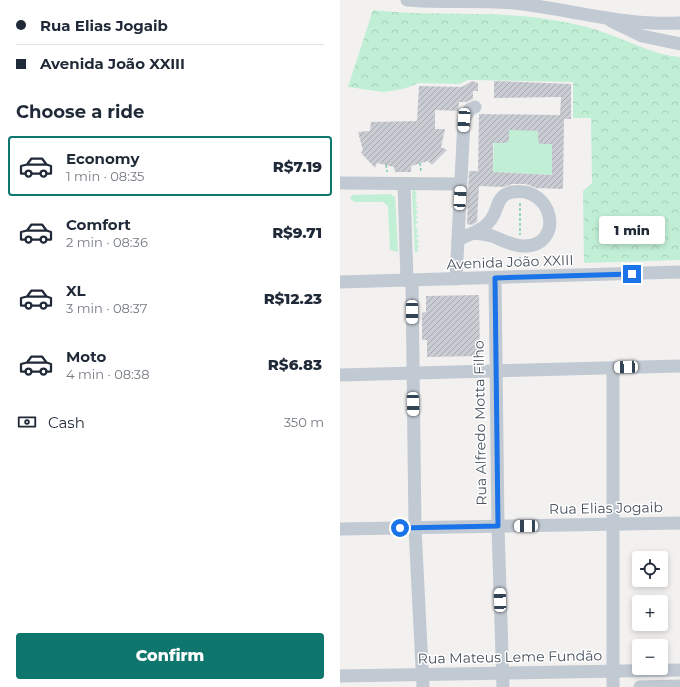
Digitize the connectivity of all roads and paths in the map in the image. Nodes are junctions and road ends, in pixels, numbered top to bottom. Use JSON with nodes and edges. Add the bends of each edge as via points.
{"nodes":[{"id":1,"x":407,"y":0,"type":"edge"},
{"id":2,"x":606,"y":19,"type":"junction"},
{"id":3,"x":680,"y":23,"type":"edge"},
{"id":4,"x":680,"y":44,"type":"edge"},
{"id":5,"x":475,"y":107,"type":"dead end"},
{"id":6,"x":340,"y":183,"type":"edge"},
{"id":7,"x":404,"y":184,"type":"junction"},
{"id":8,"x":460,"y":184,"type":"junction"},
{"id":9,"x":520,"y":192,"type":"junction"},
{"id":10,"x":474,"y":233,"type":"junction"},
{"id":11,"x":458,"y":240,"type":"junction"},
{"id":12,"x":520,"y":246,"type":"junction"},
{"id":13,"x":680,"y":272,"type":"edge"},
{"id":14,"x":520,"y":277,"type":"junction"},
{"id":15,"x":495,"y":278,"type":"junction"},
{"id":16,"x":456,"y":279,"type":"junction"},
{"id":17,"x":410,"y":281,"type":"junction"},
{"id":18,"x":340,"y":282,"type":"edge"},
{"id":19,"x":680,"y":366,"type":"edge"},
{"id":20,"x":613,"y":368,"type":"junction"},
{"id":21,"x":496,"y":371,"type":"junction"},
{"id":22,"x":413,"y":373,"type":"junction"},
{"id":23,"x":340,"y":375,"type":"edge"},
{"id":24,"x":680,"y":523,"type":"edge"},
{"id":25,"x":613,"y":524,"type":"junction"},
{"id":26,"x":498,"y":526,"type":"junction"},
{"id":27,"x":415,"y":528,"type":"junction"},
{"id":28,"x":340,"y":529,"type":"edge"},
{"id":29,"x":680,"y":670,"type":"edge"},
{"id":30,"x":612,"y":671,"type":"junction"},
{"id":31,"x":503,"y":674,"type":"junction"},
{"id":32,"x":340,"y":676,"type":"edge"},
{"id":33,"x":423,"y":681,"type":"edge"},
{"id":34,"x":680,"y":686,"type":"edge"},
{"id":35,"x":503,"y":687,"type":"edge"},
{"id":36,"x":613,"y":687,"type":"edge"},
{"id":37,"x":640,"y":687,"type":"edge"}],
"edges":[{"from":1,"to":2,"type":"street","via":[[479,0],[513,3]]},
{"from":2,"to":3,"type":"street"},
{"from":2,"to":4,"type":"street","via":[[642,36]]},
{"from":5,"to":8,"type":"street","via":[[470,109],[464,120]]},
{"from":6,"to":7,"type":"street"},
{"from":7,"to":8,"type":"street"},
{"from":7,"to":17,"type":"street"},
{"from":8,"to":11,"type":"street"},
{"from":9,"to":10,"type":"street","via":[[504,195],[497,204],[491,221]]},
{"from":9,"to":12,"type":"path"},
{"from":9,"to":12,"type":"street","via":[[540,198],[550,222],[544,239]]},
{"from":10,"to":11,"type":"street"},
{"from":10,"to":12,"type":"street"},
{"from":11,"to":16,"type":"street"},
{"from":12,"to":14,"type":"path"},
{"from":13,"to":14,"type":"street","name":"Avenida João XXIII"},
{"from":14,"to":15,"type":"street","name":"Avenida João XXIII"},
{"from":15,"to":16,"type":"street","name":"Avenida João XXIII"},
{"from":15,"to":21,"type":"street","name":"Rua Alfredo Motta Filho"},
{"from":16,"to":17,"type":"street","name":"Avenida João XXIII"},
{"from":17,"to":18,"type":"street","name":"Avenida João XXIII"},
{"from":17,"to":22,"type":"street"},
{"from":19,"to":20,"type":"street"},
{"from":20,"to":21,"type":"street"},
{"from":20,"to":25,"type":"street"},
{"from":21,"to":22,"type":"street"},
{"from":21,"to":26,"type":"street","name":"Rua Alfredo Motta Filho"},
{"from":22,"to":23,"type":"street"},
{"from":22,"to":27,"type":"street"},
{"from":24,"to":25,"type":"street","name":"Rua Elias Jogaib"},
{"from":25,"to":26,"type":"street","name":"Rua Elias Jogaib"},
{"from":25,"to":30,"type":"street"},
{"from":26,"to":27,"type":"street","name":"Rua Elias Jogaib"},
{"from":26,"to":31,"type":"street","name":"Rua Alfredo Motta Filho"},
{"from":27,"to":28,"type":"street","name":"Rua Elias Jogaib"},
{"from":27,"to":33,"type":"street"},
{"from":29,"to":30,"type":"street","name":"Rua Mateus Leme Fundão"},
{"from":30,"to":31,"type":"street","name":"Rua Mateus Leme Fundão"},
{"from":30,"to":36,"type":"street"},
{"from":31,"to":33,"type":"street","name":"Rua Mateus Leme Fundão"},
{"from":31,"to":35,"type":"street","name":"Rua Alfredo Motta Filho"},
{"from":32,"to":33,"type":"street","name":"Rua Mateus Leme Fundão"},
{"from":34,"to":37,"type":"street"}]}
